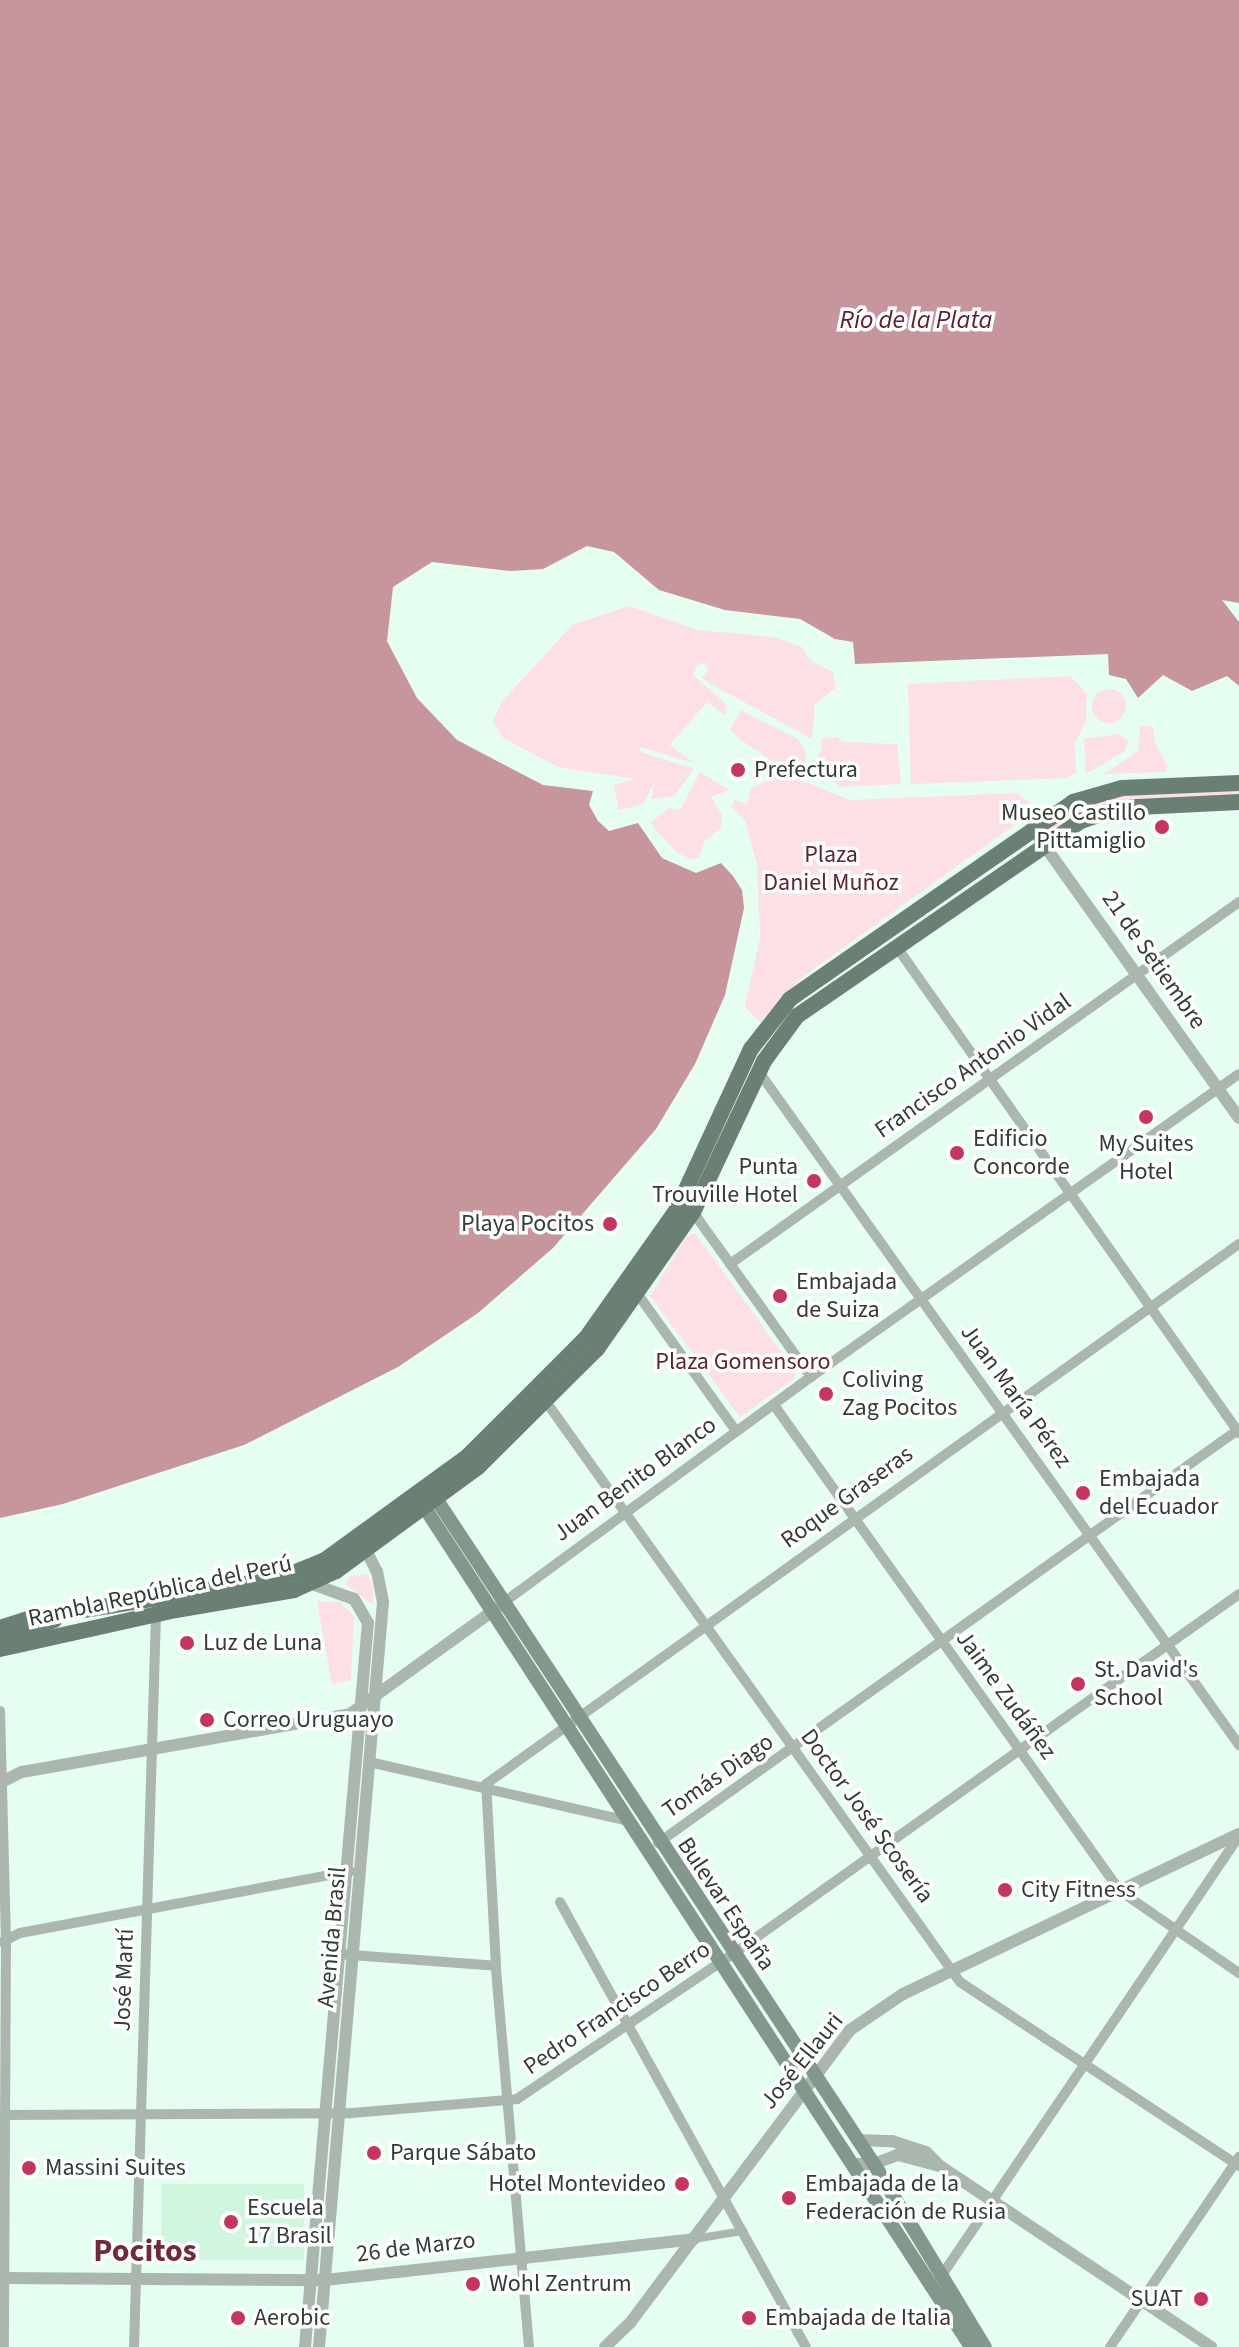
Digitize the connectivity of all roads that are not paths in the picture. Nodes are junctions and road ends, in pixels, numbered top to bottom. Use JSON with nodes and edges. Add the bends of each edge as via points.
{"nodes":[{"id":1,"x":1239,"y":783,"type":"edge"},
{"id":2,"x":1239,"y":802,"type":"edge"},
{"id":3,"x":1032,"y":828,"type":"junction"},
{"id":4,"x":1044,"y":843,"type":"junction"},
{"id":5,"x":987,"y":859,"type":"junction"},
{"id":6,"x":1239,"y":902,"type":"edge"},
{"id":7,"x":896,"y":946,"type":"junction"},
{"id":8,"x":1137,"y":974,"type":"junction"},
{"id":9,"x":759,"y":1072,"type":"junction"},
{"id":10,"x":1239,"y":1074,"type":"edge"},
{"id":11,"x":990,"y":1079,"type":"junction"},
{"id":12,"x":1218,"y":1089,"type":"junction"},
{"id":13,"x":1239,"y":1118,"type":"edge"},
{"id":14,"x":840,"y":1185,"type":"junction"},
{"id":15,"x":1070,"y":1194,"type":"junction"},
{"id":16,"x":693,"y":1212,"type":"junction"},
{"id":17,"x":1239,"y":1244,"type":"edge"},
{"id":18,"x":730,"y":1264,"type":"junction"},
{"id":19,"x":639,"y":1296,"type":"junction"},
{"id":20,"x":922,"y":1300,"type":"junction"},
{"id":21,"x":1150,"y":1307,"type":"junction"},
{"id":22,"x":811,"y":1377,"type":"junction"},
{"id":23,"x":547,"y":1403,"type":"junction"},
{"id":24,"x":774,"y":1405,"type":"junction"},
{"id":25,"x":1002,"y":1410,"type":"junction"},
{"id":26,"x":736,"y":1431,"type":"junction"},
{"id":27,"x":1238,"y":1431,"type":"edge"},
{"id":28,"x":430,"y":1498,"type":"junction"},
{"id":29,"x":626,"y":1513,"type":"junction"},
{"id":30,"x":853,"y":1516,"type":"junction"},
{"id":31,"x":1090,"y":1535,"type":"junction"},
{"id":32,"x":362,"y":1543,"type":"junction"},
{"id":33,"x":312,"y":1584,"type":"junction"},
{"id":34,"x":1239,"y":1594,"type":"edge"},
{"id":35,"x":498,"y":1607,"type":"junction"},
{"id":36,"x":61,"y":1613,"type":"junction"},
{"id":37,"x":156,"y":1614,"type":"junction"},
{"id":38,"x":705,"y":1624,"type":"junction"},
{"id":39,"x":0,"y":1628,"type":"edge"},
{"id":40,"x":943,"y":1641,"type":"junction"},
{"id":41,"x":0,"y":1643,"type":"edge"},
{"id":42,"x":1167,"y":1646,"type":"junction"},
{"id":43,"x":0,"y":1649,"type":"edge"},
{"id":44,"x":376,"y":1696,"type":"junction"},
{"id":45,"x":361,"y":1708,"type":"junction"},
{"id":46,"x":0,"y":1711,"type":"edge"},
{"id":47,"x":572,"y":1719,"type":"junction"},
{"id":48,"x":1239,"y":1745,"type":"edge"},
{"id":49,"x":793,"y":1747,"type":"junction"},
{"id":50,"x":150,"y":1749,"type":"junction"},
{"id":51,"x":1021,"y":1749,"type":"junction"},
{"id":52,"x":369,"y":1762,"type":"junction"},
{"id":53,"x":1,"y":1783,"type":"edge"},
{"id":54,"x":484,"y":1789,"type":"junction"},
{"id":55,"x":632,"y":1821,"type":"junction"},
{"id":56,"x":1239,"y":1835,"type":"edge"},
{"id":57,"x":654,"y":1845,"type":"junction"},
{"id":58,"x":871,"y":1856,"type":"junction"},
{"id":59,"x":360,"y":1868,"type":"junction"},
{"id":60,"x":345,"y":1872,"type":"junction"},
{"id":61,"x":1120,"y":1891,"type":"junction"},
{"id":62,"x":560,"y":1902,"type":"dead end"},
{"id":63,"x":146,"y":1910,"type":"junction"},
{"id":64,"x":1174,"y":1930,"type":"junction"},
{"id":65,"x":3,"y":1942,"type":"edge"},
{"id":66,"x":338,"y":1954,"type":"junction"},
{"id":67,"x":353,"y":1955,"type":"junction"},
{"id":68,"x":728,"y":1958,"type":"junction"},
{"id":69,"x":496,"y":1966,"type":"junction"},
{"id":70,"x":953,"y":1971,"type":"junction"},
{"id":71,"x":1239,"y":1973,"type":"edge"},
{"id":72,"x":626,"y":2027,"type":"junction"},
{"id":73,"x":1085,"y":2063,"type":"junction"},
{"id":74,"x":810,"y":2081,"type":"junction"},
{"id":75,"x":506,"y":2102,"type":"junction"},
{"id":76,"x":325,"y":2113,"type":"junction"},
{"id":77,"x":340,"y":2113,"type":"junction"},
{"id":78,"x":140,"y":2114,"type":"junction"},
{"id":79,"x":3,"y":2115,"type":"edge"},
{"id":80,"x":857,"y":2140,"type":"junction"},
{"id":81,"x":1238,"y":2162,"type":"edge"},
{"id":82,"x":857,"y":2164,"type":"junction"},
{"id":83,"x":874,"y":2164,"type":"junction"},
{"id":84,"x":940,"y":2166,"type":"junction"},
{"id":85,"x":724,"y":2198,"type":"junction"},
{"id":86,"x":993,"y":2202,"type":"junction"},
{"id":87,"x":743,"y":2231,"type":"junction"},
{"id":88,"x":694,"y":2239,"type":"junction"},
{"id":89,"x":520,"y":2256,"type":"junction"},
{"id":90,"x":3,"y":2278,"type":"edge"},
{"id":91,"x":136,"y":2278,"type":"junction"},
{"id":92,"x":310,"y":2280,"type":"junction"},
{"id":93,"x":325,"y":2280,"type":"junction"},
{"id":94,"x":937,"y":2280,"type":"junction"},
{"id":95,"x":1141,"y":2300,"type":"junction"},
{"id":96,"x":4,"y":2347,"type":"edge"},
{"id":97,"x":134,"y":2347,"type":"edge"},
{"id":98,"x":305,"y":2347,"type":"edge"},
{"id":99,"x":319,"y":2347,"type":"edge"},
{"id":100,"x":529,"y":2347,"type":"edge"},
{"id":101,"x":605,"y":2347,"type":"edge"},
{"id":102,"x":806,"y":2347,"type":"edge"},
{"id":103,"x":971,"y":2347,"type":"edge"},
{"id":104,"x":985,"y":2347,"type":"edge"},
{"id":105,"x":1110,"y":2347,"type":"edge"},
{"id":106,"x":1211,"y":2347,"type":"edge"}],
"edges":[{"from":1,"to":3,"type":"main road","via":[[1108,790],[1064,806]]},
{"from":2,"to":4,"type":"main road","via":[[1118,808],[1081,821]]},
{"from":3,"to":4,"type":"street","name":"21 de Setiembre"},
{"from":3,"to":5,"type":"main road"},
{"from":4,"to":7,"type":"main road"},
{"from":4,"to":8,"type":"street","name":"21 de Setiembre"},
{"from":5,"to":7,"type":"main road","via":[[971,881],[900,931]]},
{"from":5,"to":28,"type":"main road","name":"Rambla República del Perú","via":[[776,1014],[751,1049],[676,1211],[616,1300],[526,1403]]},
{"from":6,"to":8,"type":"street","name":"Francisco Antonio Vidal"},
{"from":7,"to":9,"type":"main road","name":"Rambla República del Perú","via":[[797,1016]]},
{"from":7,"to":11,"type":"street"},
{"from":8,"to":11,"type":"street","name":"Francisco Antonio Vidal"},
{"from":8,"to":12,"type":"street","name":"21 de Setiembre"},
{"from":9,"to":14,"type":"street","name":"Juan María Pérez"},
{"from":9,"to":16,"type":"main road","name":"Rambla República del Perú"},
{"from":10,"to":12,"type":"street","name":"Juan Benito Blanco"},
{"from":11,"to":14,"type":"street","name":"Francisco Antonio Vidal"},
{"from":11,"to":15,"type":"street"},
{"from":12,"to":13,"type":"street","name":"21 de Setiembre"},
{"from":12,"to":15,"type":"street","name":"Juan Benito Blanco"},
{"from":14,"to":18,"type":"street","name":"Francisco Antonio Vidal"},
{"from":14,"to":20,"type":"street","name":"Juan María Pérez"},
{"from":15,"to":20,"type":"street","name":"Juan Benito Blanco"},
{"from":15,"to":21,"type":"street"},
{"from":16,"to":18,"type":"street"},
{"from":16,"to":19,"type":"main road","name":"Rambla República del Perú"},
{"from":17,"to":21,"type":"street","name":"Roque Graseras"},
{"from":18,"to":22,"type":"street"},
{"from":19,"to":23,"type":"main road","name":"Rambla República del Perú"},
{"from":19,"to":26,"type":"street"},
{"from":20,"to":22,"type":"street","name":"Juan Benito Blanco"},
{"from":20,"to":25,"type":"street","name":"Juan María Pérez"},
{"from":21,"to":25,"type":"street","name":"Roque Graseras"},
{"from":21,"to":27,"type":"street"},
{"from":22,"to":24,"type":"street","name":"Juan Benito Blanco"},
{"from":23,"to":28,"type":"main road","name":"Rambla República del Perú"},
{"from":23,"to":29,"type":"street","name":"Doctor José Scosería"},
{"from":24,"to":26,"type":"street","name":"Juan Benito Blanco"},
{"from":24,"to":30,"type":"street","name":"Jaime Zudáñez"},
{"from":25,"to":30,"type":"street","name":"Roque Graseras"},
{"from":25,"to":31,"type":"street","name":"Juan María Pérez"},
{"from":26,"to":29,"type":"street","name":"Juan Benito Blanco"},
{"from":27,"to":31,"type":"street","name":"Tomás Diago"},
{"from":28,"to":32,"type":"main road","name":"Rambla República del Perú"},
{"from":28,"to":35,"type":"main road","name":"Bulevar España"},
{"from":29,"to":35,"type":"street","name":"Juan Benito Blanco"},
{"from":29,"to":38,"type":"street","name":"Doctor José Scosería"},
{"from":30,"to":38,"type":"street","name":"Roque Graseras"},
{"from":30,"to":40,"type":"street","name":"Jaime Zudáñez"},
{"from":31,"to":40,"type":"street","name":"Tomás Diago"},
{"from":31,"to":42,"type":"street","name":"Juan María Pérez"},
{"from":32,"to":33,"type":"main road","name":"Rambla República del Perú"},
{"from":32,"to":36,"type":"main road","name":"Rambla República del Perú","via":[[292,1575]]},
{"from":32,"to":44,"type":"street","name":"Avenida Brasil","via":[[383,1602]]},
{"from":33,"to":37,"type":"main road","name":"Rambla República del Perú"},
{"from":33,"to":45,"type":"street","name":"Avenida Brasil","via":[[348,1596],[364,1611],[368,1623]]},
{"from":34,"to":42,"type":"street","name":"Pedro Francisco Berro"},
{"from":35,"to":44,"type":"street","name":"Juan Benito Blanco"},
{"from":35,"to":47,"type":"main road","name":"Bulevar España"},
{"from":36,"to":39,"type":"main road","name":"Rambla República del Perú"},
{"from":36,"to":41,"type":"main road","via":[[47,1625]]},
{"from":37,"to":43,"type":"main road","name":"Rambla República del Perú"},
{"from":37,"to":50,"type":"street","name":"José Martí"},
{"from":38,"to":47,"type":"street","name":"Roque Graseras"},
{"from":38,"to":49,"type":"street","name":"Doctor José Scosería"},
{"from":40,"to":49,"type":"street","name":"Tomás Diago"},
{"from":40,"to":51,"type":"street","name":"Jaime Zudáñez"},
{"from":42,"to":48,"type":"street","name":"Juan María Pérez"},
{"from":42,"to":51,"type":"street","name":"Pedro Francisco Berro"},
{"from":44,"to":45,"type":"street","name":"Juan Benito Blanco"},
{"from":44,"to":52,"type":"street","name":"Avenida Brasil"},
{"from":45,"to":50,"type":"street","name":"Juan Benito Blanco","via":[[333,1720]]},
{"from":45,"to":60,"type":"street","name":"Avenida Brasil"},
{"from":46,"to":53,"type":"street"},
{"from":47,"to":54,"type":"street","name":"Roque Graseras","via":[[494,1774]]},
{"from":47,"to":55,"type":"main road","name":"Bulevar España"},
{"from":47,"to":57,"type":"main road","name":"Bulevar España"},
{"from":49,"to":57,"type":"street","name":"Tomás Diago"},
{"from":49,"to":58,"type":"street","name":"Doctor José Scosería"},
{"from":50,"to":53,"type":"street","name":"Juan Benito Blanco","via":[[22,1772]]},
{"from":50,"to":63,"type":"street","name":"José Martí"},
{"from":51,"to":58,"type":"street","name":"Pedro Francisco Berro"},
{"from":51,"to":61,"type":"street","name":"Jaime Zudáñez"},
{"from":52,"to":54,"type":"street"},
{"from":52,"to":59,"type":"street","name":"Avenida Brasil"},
{"from":53,"to":65,"type":"street"},
{"from":54,"to":55,"type":"street"},
{"from":54,"to":69,"type":"street"},
{"from":55,"to":57,"type":"main road","name":"Bulevar España"},
{"from":56,"to":61,"type":"street","name":"José Ellauri"},
{"from":56,"to":64,"type":"street"},
{"from":57,"to":68,"type":"main road","name":"Bulevar España"},
{"from":58,"to":68,"type":"street","name":"Pedro Francisco Berro"},
{"from":58,"to":70,"type":"street","name":"Doctor José Scosería"},
{"from":59,"to":60,"type":"street"},
{"from":59,"to":67,"type":"street","name":"Avenida Brasil"},
{"from":60,"to":63,"type":"street"},
{"from":60,"to":66,"type":"street","name":"Avenida Brasil"},
{"from":61,"to":64,"type":"street","name":"Jaime Zudáñez"},
{"from":61,"to":70,"type":"street","name":"José Ellauri"},
{"from":62,"to":72,"type":"street"},
{"from":63,"to":65,"type":"street"},
{"from":63,"to":78,"type":"street","name":"José Martí"},
{"from":64,"to":71,"type":"street","name":"Jaime Zudáñez"},
{"from":64,"to":73,"type":"street"},
{"from":65,"to":79,"type":"street"},
{"from":66,"to":67,"type":"street"},
{"from":66,"to":76,"type":"street","name":"Avenida Brasil"},
{"from":67,"to":69,"type":"street"},
{"from":67,"to":77,"type":"street","name":"Avenida Brasil"},
{"from":68,"to":72,"type":"street","name":"Pedro Francisco Berro"},
{"from":68,"to":74,"type":"main road","name":"Bulevar España"},
{"from":69,"to":75,"type":"street"},
{"from":70,"to":73,"type":"street","name":"Doctor José Scosería","via":[[960,1982]]},
{"from":70,"to":74,"type":"street","name":"José Ellauri","via":[[850,2030]]},
{"from":72,"to":75,"type":"street","name":"Pedro Francisco Berro"},
{"from":72,"to":85,"type":"street"},
{"from":73,"to":81,"type":"street","name":"Doctor José Scosería"},
{"from":73,"to":86,"type":"street"},
{"from":74,"to":80,"type":"main road","name":"Bulevar España"},
{"from":74,"to":82,"type":"main road","name":"Bulevar España"},
{"from":74,"to":85,"type":"street","name":"José Ellauri"},
{"from":75,"to":77,"type":"street","name":"Pedro Francisco Berro"},
{"from":75,"to":89,"type":"street"},
{"from":76,"to":77,"type":"street","name":"Pedro Francisco Berro"},
{"from":76,"to":78,"type":"street","name":"Pedro Francisco Berro"},
{"from":76,"to":92,"type":"street","name":"Avenida Brasil"},
{"from":77,"to":93,"type":"street","name":"Avenida Brasil"},
{"from":78,"to":79,"type":"street","name":"Pedro Francisco Berro"},
{"from":78,"to":91,"type":"street","name":"José Martí"},
{"from":79,"to":90,"type":"street"},
{"from":80,"to":83,"type":"main road","name":"Bulevar España"},
{"from":80,"to":84,"type":"street","via":[[909,2145]]},
{"from":81,"to":95,"type":"street"},
{"from":82,"to":83,"type":"street"},
{"from":82,"to":94,"type":"main road","name":"Bulevar España"},
{"from":83,"to":84,"type":"street","via":[[898,2155]]},
{"from":83,"to":94,"type":"main road","name":"Bulevar España"},
{"from":84,"to":86,"type":"street"},
{"from":85,"to":87,"type":"street"},
{"from":85,"to":88,"type":"street","name":"José Ellauri"},
{"from":86,"to":94,"type":"street"},
{"from":86,"to":95,"type":"street"},
{"from":87,"to":88,"type":"street"},
{"from":87,"to":102,"type":"street"},
{"from":88,"to":89,"type":"street","name":"26 de Marzo"},
{"from":88,"to":101,"type":"street","name":"José Ellauri","via":[[630,2323]]},
{"from":89,"to":93,"type":"street","name":"26 de Marzo"},
{"from":89,"to":100,"type":"street"},
{"from":90,"to":91,"type":"street","name":"26 de Marzo"},
{"from":90,"to":96,"type":"street"},
{"from":91,"to":92,"type":"street","name":"26 de Marzo"},
{"from":91,"to":97,"type":"street","name":"José Martí"},
{"from":92,"to":93,"type":"street","name":"26 de Marzo"},
{"from":92,"to":98,"type":"street","name":"Avenida Brasil"},
{"from":93,"to":99,"type":"street","name":"Avenida Brasil"},
{"from":94,"to":103,"type":"main road","name":"Bulevar España"},
{"from":94,"to":104,"type":"main road","name":"Bulevar España"},
{"from":95,"to":105,"type":"street"},
{"from":95,"to":106,"type":"street"}]}
